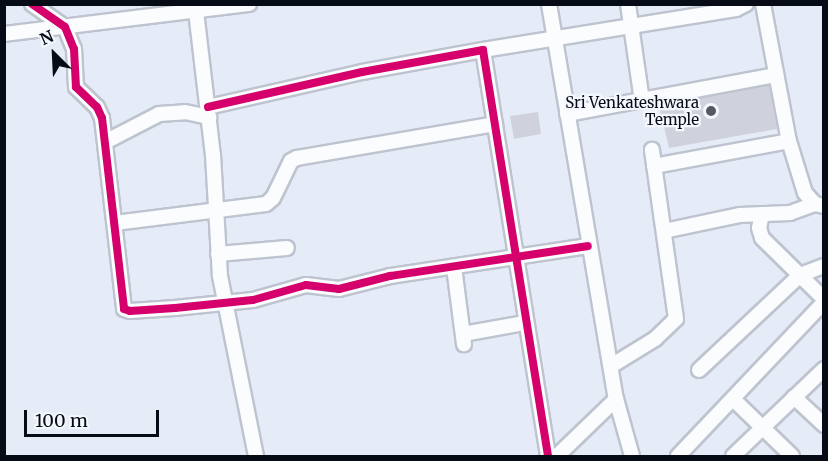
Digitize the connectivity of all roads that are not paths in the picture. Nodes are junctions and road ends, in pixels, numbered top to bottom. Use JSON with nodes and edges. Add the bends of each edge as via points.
{"nodes":[{"id":1,"x":32,"y":4,"type":"edge"},
{"id":2,"x":249,"y":4,"type":"edge"},
{"id":3,"x":549,"y":4,"type":"edge"},
{"id":4,"x":628,"y":4,"type":"edge"},
{"id":5,"x":746,"y":4,"type":"edge"},
{"id":6,"x":763,"y":4,"type":"edge"},
{"id":7,"x":51,"y":10,"type":"edge"},
{"id":8,"x":196,"y":11,"type":"junction"},
{"id":9,"x":630,"y":25,"type":"junction"},
{"id":10,"x":65,"y":27,"type":"junction"},
{"id":11,"x":4,"y":34,"type":"edge"},
{"id":12,"x":555,"y":39,"type":"junction"},
{"id":13,"x":483,"y":50,"type":"junction"},
{"id":14,"x":776,"y":75,"type":"junction"},
{"id":15,"x":642,"y":101,"type":"junction"},
{"id":16,"x":208,"y":112,"type":"junction"},
{"id":17,"x":567,"y":114,"type":"junction"},
{"id":18,"x":495,"y":124,"type":"junction"},
{"id":19,"x":789,"y":141,"type":"junction"},
{"id":20,"x":105,"y":142,"type":"junction"},
{"id":21,"x":652,"y":150,"type":"dead end"},
{"id":22,"x":654,"y":166,"type":"junction"},
{"id":23,"x":819,"y":205,"type":"edge"},
{"id":24,"x":216,"y":210,"type":"junction"},
{"id":25,"x":762,"y":214,"type":"junction"},
{"id":26,"x":115,"y":223,"type":"junction"},
{"id":27,"x":664,"y":231,"type":"junction"},
{"id":28,"x":588,"y":246,"type":"junction"},
{"id":29,"x":287,"y":248,"type":"dead end"},
{"id":30,"x":218,"y":254,"type":"junction"},
{"id":31,"x":515,"y":258,"type":"junction"},
{"id":32,"x":824,"y":266,"type":"edge"},
{"id":33,"x":454,"y":267,"type":"junction"},
{"id":34,"x":800,"y":275,"type":"junction"},
{"id":35,"x":824,"y":301,"type":"edge"},
{"id":36,"x":225,"y":303,"type":"junction"},
{"id":37,"x":525,"y":323,"type":"junction"},
{"id":38,"x":611,"y":366,"type":"junction"},
{"id":39,"x":824,"y":369,"type":"edge"},
{"id":40,"x":699,"y":370,"type":"dead end"},
{"id":41,"x":794,"y":397,"type":"junction"},
{"id":42,"x":616,"y":399,"type":"junction"},
{"id":43,"x":733,"y":399,"type":"junction"},
{"id":44,"x":823,"y":424,"type":"edge"},
{"id":45,"x":763,"y":428,"type":"junction"},
{"id":46,"x":627,"y":454,"type":"edge"},
{"id":47,"x":681,"y":455,"type":"edge"},
{"id":48,"x":256,"y":456,"type":"edge"},
{"id":49,"x":548,"y":456,"type":"edge"},
{"id":50,"x":557,"y":456,"type":"edge"},
{"id":51,"x":733,"y":456,"type":"edge"},
{"id":52,"x":792,"y":456,"type":"edge"}],
"edges":[{"from":1,"to":7,"type":"street"},
{"from":2,"to":8,"type":"street"},
{"from":3,"to":12,"type":"street"},
{"from":4,"to":9,"type":"street"},
{"from":5,"to":9,"type":"street","via":[[736,9]]},
{"from":6,"to":14,"type":"street"},
{"from":7,"to":10,"type":"street"},
{"from":8,"to":10,"type":"street"},
{"from":8,"to":16,"type":"street"},
{"from":9,"to":12,"type":"street"},
{"from":9,"to":15,"type":"street"},
{"from":10,"to":11,"type":"street"},
{"from":10,"to":20,"type":"street","via":[[74,49],[76,87],[100,113]]},
{"from":12,"to":13,"type":"street"},
{"from":12,"to":17,"type":"street"},
{"from":13,"to":16,"type":"street","via":[[362,72]]},
{"from":13,"to":18,"type":"street"},
{"from":14,"to":15,"type":"street"},
{"from":14,"to":19,"type":"street"},
{"from":15,"to":17,"type":"street"},
{"from":16,"to":20,"type":"street","via":[[159,114]]},
{"from":16,"to":24,"type":"street"},
{"from":17,"to":28,"type":"street"},
{"from":18,"to":24,"type":"street","via":[[297,158],[287,166],[270,202]]},
{"from":18,"to":31,"type":"street"},
{"from":19,"to":22,"type":"street"},
{"from":19,"to":23,"type":"street","via":[[805,193]]},
{"from":20,"to":26,"type":"street"},
{"from":21,"to":22,"type":"street"},
{"from":22,"to":27,"type":"street"},
{"from":23,"to":25,"type":"street","via":[[790,213]]},
{"from":24,"to":26,"type":"street"},
{"from":24,"to":30,"type":"street"},
{"from":25,"to":27,"type":"street"},
{"from":25,"to":34,"type":"street","via":[[759,233]]},
{"from":26,"to":36,"type":"street","via":[[124,309]]},
{"from":27,"to":38,"type":"street","via":[[676,319],[655,339]]},
{"from":28,"to":31,"type":"street"},
{"from":28,"to":38,"type":"street"},
{"from":29,"to":30,"type":"street"},
{"from":30,"to":36,"type":"street"},
{"from":31,"to":33,"type":"street"},
{"from":31,"to":37,"type":"street"},
{"from":32,"to":34,"type":"street"},
{"from":33,"to":36,"type":"street","via":[[390,276],[339,289],[306,285]]},
{"from":33,"to":37,"type":"street","via":[[463,339]]},
{"from":34,"to":35,"type":"street"},
{"from":34,"to":40,"type":"street"},
{"from":35,"to":43,"type":"street"},
{"from":36,"to":48,"type":"street"},
{"from":37,"to":49,"type":"street"},
{"from":38,"to":42,"type":"street"},
{"from":39,"to":41,"type":"street"},
{"from":41,"to":44,"type":"street"},
{"from":41,"to":45,"type":"street"},
{"from":42,"to":46,"type":"street"},
{"from":42,"to":50,"type":"street"},
{"from":43,"to":45,"type":"street"},
{"from":43,"to":47,"type":"street"},
{"from":45,"to":51,"type":"street"},
{"from":45,"to":52,"type":"street"}]}
